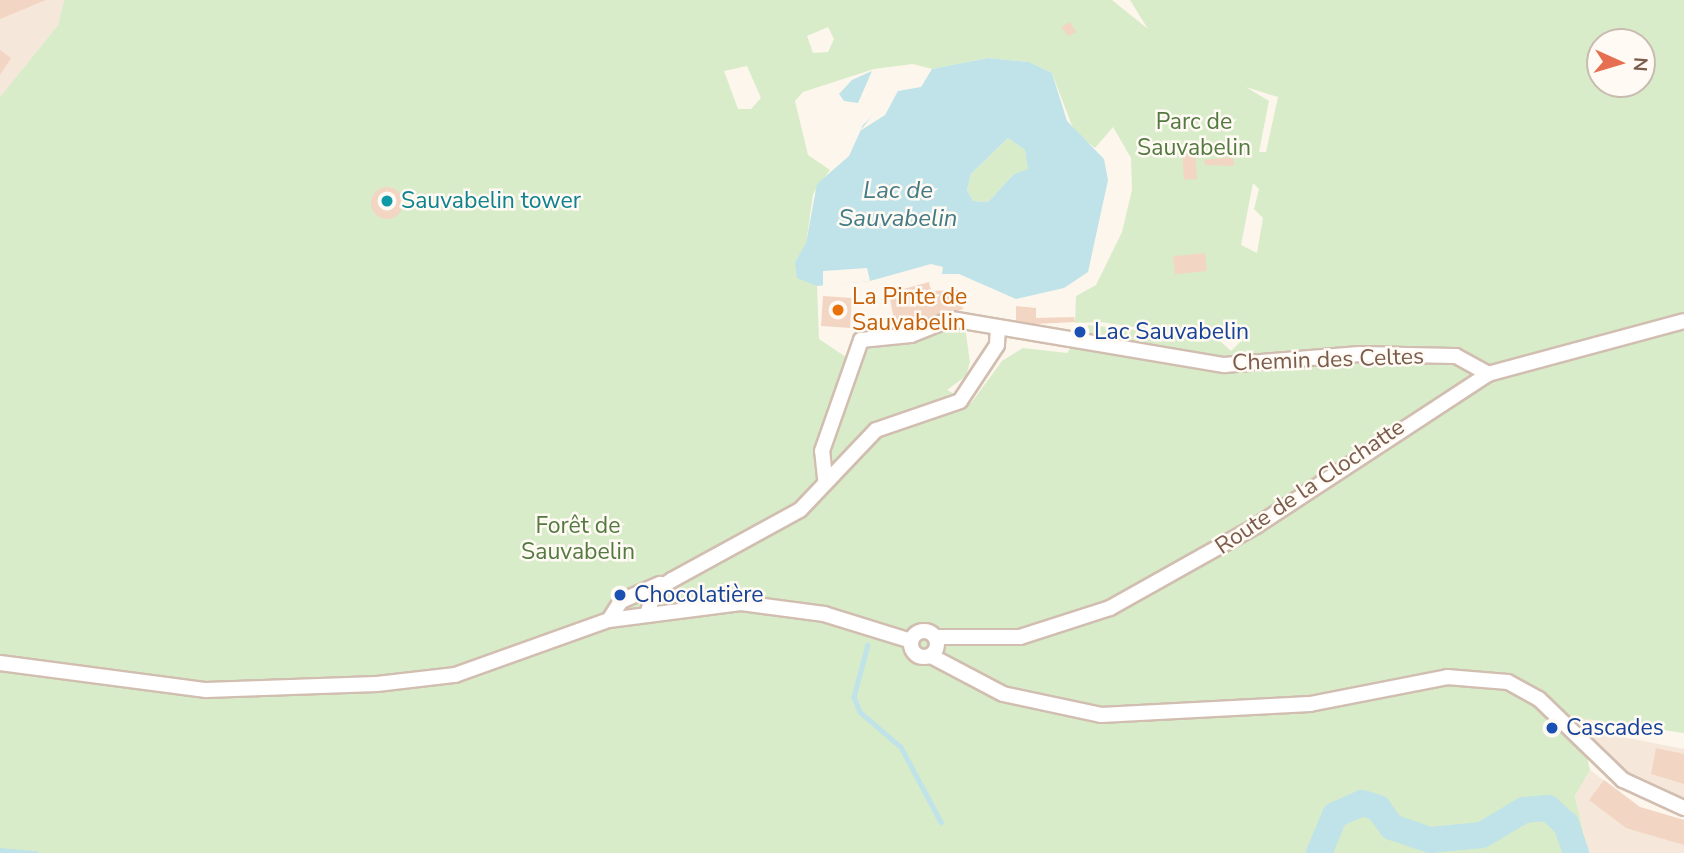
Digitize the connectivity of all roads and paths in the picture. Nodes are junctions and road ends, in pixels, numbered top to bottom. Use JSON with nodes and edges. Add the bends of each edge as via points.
{"nodes":[{"id":1,"x":1684,"y":321,"type":"edge"},
{"id":2,"x":998,"y":327,"type":"junction"},
{"id":3,"x":1488,"y":373,"type":"junction"},
{"id":4,"x":825,"y":478,"type":"junction"},
{"id":5,"x":680,"y":575,"type":"junction"},
{"id":6,"x":647,"y":614,"type":"junction"},
{"id":7,"x":609,"y":620,"type":"junction"},
{"id":8,"x":935,"y":638,"type":"junction"},
{"id":9,"x":911,"y":641,"type":"junction"},
{"id":10,"x":931,"y":656,"type":"junction"},
{"id":11,"x":0,"y":663,"type":"edge"},
{"id":12,"x":1684,"y":808,"type":"edge"}],
"edges":[{"from":1,"to":3,"type":"street","name":"Route de la Clochatte"},
{"from":2,"to":3,"type":"street","name":"Chemin des Celtes","via":[[1224,365],[1360,354],[1456,356]]},
{"from":2,"to":4,"type":"street","via":[[997,345],[960,401],[876,430]]},
{"from":2,"to":4,"type":"street","name":"Chemin des Celtes","via":[[951,319],[911,335],[861,340],[822,451]]},
{"from":3,"to":8,"type":"street","name":"Route de la Clochatte","via":[[1222,547],[1110,608],[1020,637]]},
{"from":4,"to":5,"type":"street","via":[[800,510]]},
{"from":5,"to":6,"type":"street","via":[[656,591]]},
{"from":5,"to":7,"type":"street","via":[[621,601]]},
{"from":6,"to":7,"type":"street"},
{"from":6,"to":9,"type":"street","via":[[770,606]]},
{"from":7,"to":11,"type":"street","via":[[455,675],[331,688],[156,687]]},
{"from":8,"to":9,"type":"street","name":"Route de la Clochatte","via":[[922,631]]},
{"from":8,"to":10,"type":"street"},
{"from":9,"to":10,"type":"street","via":[[916,655]]},
{"from":10,"to":12,"type":"street","via":[[1003,694],[1101,715],[1299,706],[1468,676],[1525,689],[1623,780]]}]}
